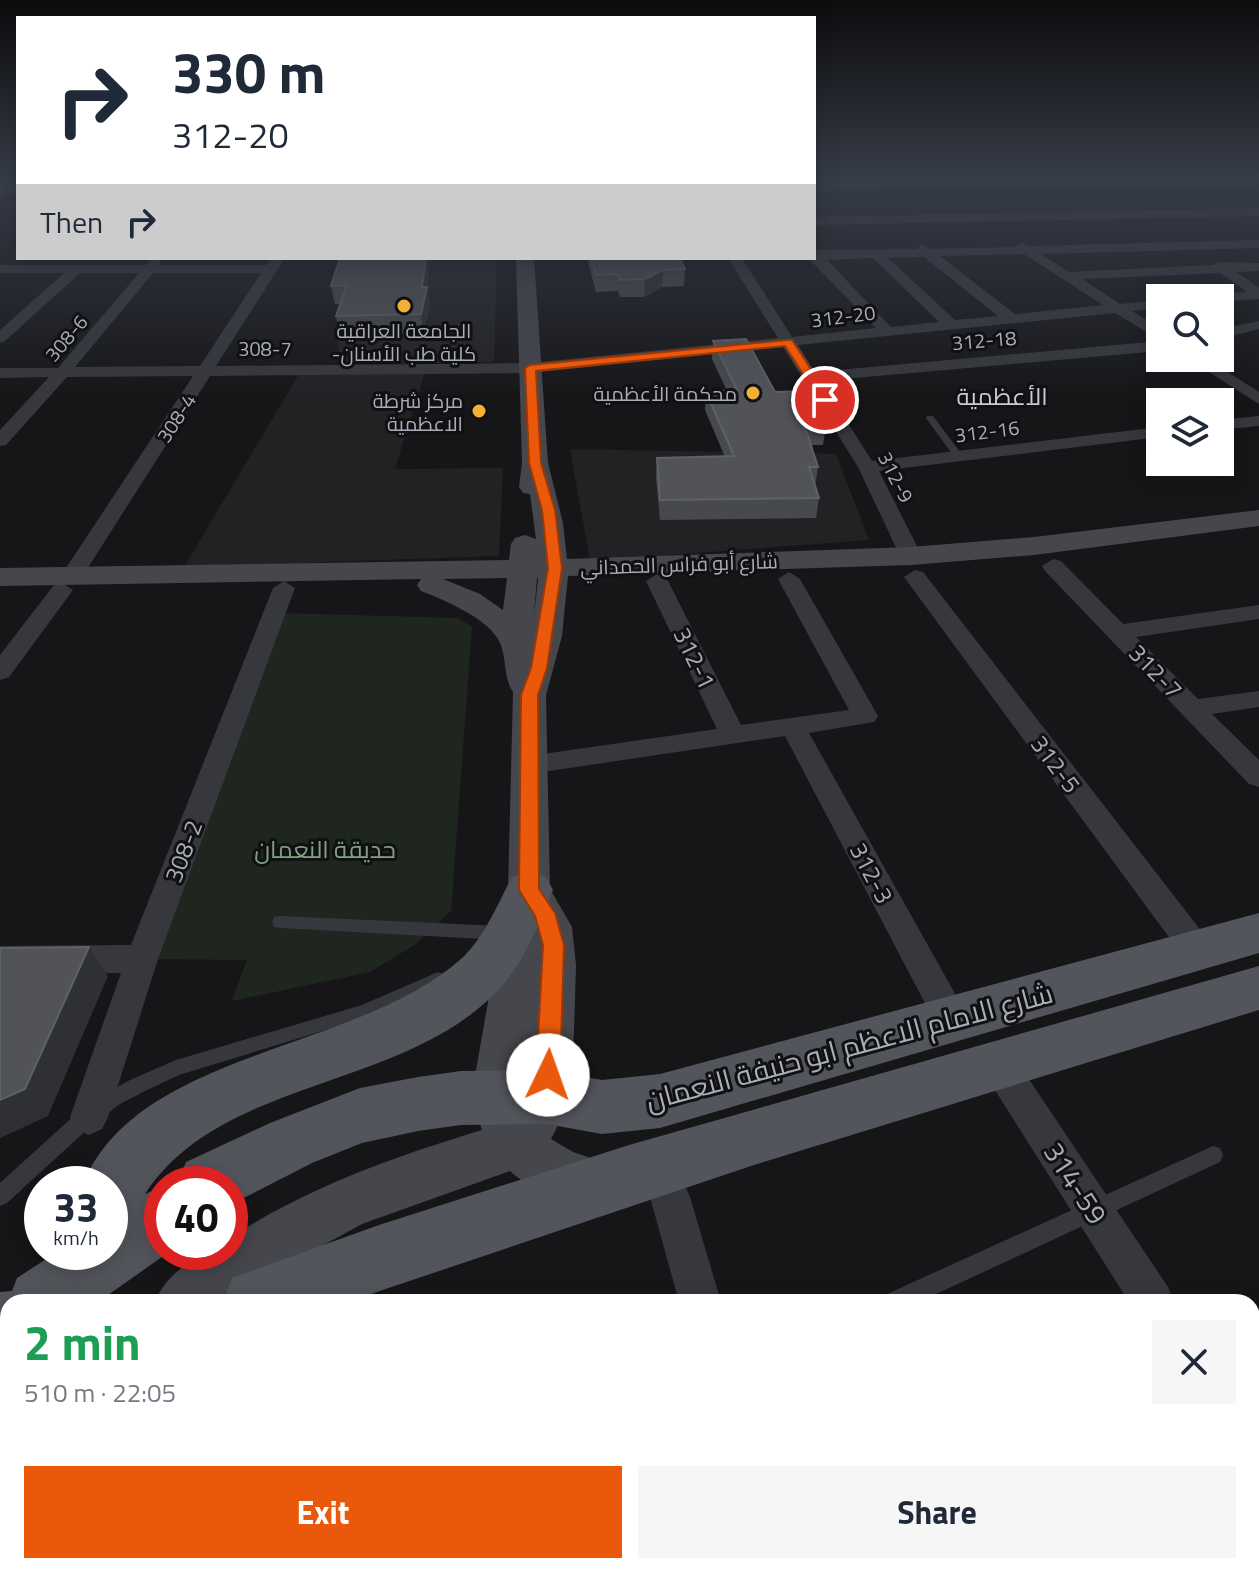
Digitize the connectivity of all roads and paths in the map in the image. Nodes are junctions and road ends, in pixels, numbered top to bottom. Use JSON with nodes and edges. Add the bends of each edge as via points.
{"nodes":[{"id":1,"x":915,"y":252,"type":"edge"},
{"id":2,"x":926,"y":252,"type":"edge"},
{"id":3,"x":1029,"y":252,"type":"edge"},
{"id":4,"x":1200,"y":252,"type":"edge"},
{"id":5,"x":876,"y":254,"type":"junction"},
{"id":6,"x":816,"y":255,"type":"edge"},
{"id":7,"x":816,"y":257,"type":"edge"},
{"id":8,"x":48,"y":260,"type":"edge"},
{"id":9,"x":525,"y":260,"type":"edge"},
{"id":10,"x":737,"y":260,"type":"edge"},
{"id":11,"x":154,"y":264,"type":"edge"},
{"id":12,"x":275,"y":264,"type":"edge"},
{"id":13,"x":1259,"y":267,"type":"edge"},
{"id":14,"x":1222,"y":268,"type":"junction"},
{"id":15,"x":0,"y":269,"type":"edge"},
{"id":16,"x":37,"y":269,"type":"junction"},
{"id":17,"x":77,"y":269,"type":"junction"},
{"id":18,"x":1066,"y":276,"type":"junction"},
{"id":19,"x":1259,"y":295,"type":"edge"},
{"id":20,"x":1234,"y":297,"type":"edge"},
{"id":21,"x":1146,"y":305,"type":"edge"},
{"id":22,"x":1116,"y":307,"type":"junction"},
{"id":23,"x":1010,"y":318,"type":"junction"},
{"id":24,"x":950,"y":324,"type":"junction"},
{"id":25,"x":1259,"y":325,"type":"edge"},
{"id":26,"x":1146,"y":326,"type":"edge"},
{"id":27,"x":887,"y":331,"type":"junction"},
{"id":28,"x":1234,"y":331,"type":"edge"},
{"id":29,"x":0,"y":338,"type":"edge"},
{"id":30,"x":788,"y":343,"type":"junction"},
{"id":31,"x":1146,"y":347,"type":"edge"},
{"id":32,"x":530,"y":368,"type":"junction"},
{"id":33,"x":207,"y":370,"type":"junction"},
{"id":34,"x":63,"y":372,"type":"junction"},
{"id":35,"x":1217,"y":372,"type":"edge"},
{"id":36,"x":0,"y":373,"type":"edge"},
{"id":37,"x":811,"y":377,"type":"junction"},
{"id":38,"x":1259,"y":399,"type":"edge"},
{"id":39,"x":930,"y":418,"type":"dead end"},
{"id":40,"x":1259,"y":421,"type":"edge"},
{"id":41,"x":1234,"y":424,"type":"edge"},
{"id":42,"x":1146,"y":434,"type":"edge"},
{"id":43,"x":0,"y":441,"type":"edge"},
{"id":44,"x":958,"y":456,"type":"junction"},
{"id":45,"x":535,"y":463,"type":"junction"},
{"id":46,"x":867,"y":467,"type":"junction"},
{"id":47,"x":1259,"y":518,"type":"edge"},
{"id":48,"x":1259,"y":538,"type":"edge"},
{"id":49,"x":1043,"y":556,"type":"junction"},
{"id":50,"x":913,"y":567,"type":"junction"},
{"id":51,"x":554,"y":575,"type":"junction"},
{"id":52,"x":523,"y":576,"type":"junction"},
{"id":53,"x":0,"y":577,"type":"edge"},
{"id":54,"x":789,"y":579,"type":"junction"},
{"id":55,"x":657,"y":581,"type":"junction"},
{"id":56,"x":66,"y":584,"type":"junction"},
{"id":57,"x":432,"y":585,"type":"junction"},
{"id":58,"x":284,"y":588,"type":"junction"},
{"id":59,"x":0,"y":590,"type":"edge"},
{"id":60,"x":1259,"y":612,"type":"edge"},
{"id":61,"x":1118,"y":632,"type":"junction"},
{"id":62,"x":517,"y":643,"type":"junction"},
{"id":63,"x":0,"y":672,"type":"edge"},
{"id":64,"x":529,"y":695,"type":"junction"},
{"id":65,"x":1259,"y":699,"type":"edge"},
{"id":66,"x":1192,"y":708,"type":"junction"},
{"id":67,"x":793,"y":727,"type":"junction"},
{"id":68,"x":733,"y":735,"type":"junction"},
{"id":69,"x":529,"y":765,"type":"junction"},
{"id":70,"x":1258,"y":775,"type":"edge"},
{"id":71,"x":519,"y":912,"type":"junction"},
{"id":72,"x":280,"y":922,"type":"dead end"},
{"id":73,"x":1259,"y":933,"type":"edge"},
{"id":74,"x":1197,"y":950,"type":"junction"},
{"id":75,"x":142,"y":959,"type":"junction"},
{"id":76,"x":0,"y":960,"type":"edge"},
{"id":77,"x":1257,"y":991,"type":"edge"},
{"id":78,"x":951,"y":1019,"type":"junction"},
{"id":79,"x":999,"y":1065,"type":"junction"},
{"id":80,"x":519,"y":1112,"type":"junction"},
{"id":81,"x":89,"y":1117,"type":"junction"},
{"id":82,"x":1213,"y":1155,"type":"dead end"},
{"id":83,"x":33,"y":1166,"type":"edge"},
{"id":84,"x":244,"y":1166,"type":"edge"},
{"id":85,"x":128,"y":1169,"type":"edge"},
{"id":86,"x":24,"y":1172,"type":"edge"},
{"id":87,"x":24,"y":1174,"type":"edge"},
{"id":88,"x":0,"y":1185,"type":"edge"},
{"id":89,"x":597,"y":1185,"type":"junction"},
{"id":90,"x":0,"y":1196,"type":"edge"},
{"id":91,"x":670,"y":1197,"type":"dead end"},
{"id":92,"x":1094,"y":1211,"type":"junction"},
{"id":93,"x":144,"y":1231,"type":"edge"},
{"id":94,"x":54,"y":1270,"type":"edge"},
{"id":95,"x":36,"y":1294,"type":"edge"},
{"id":96,"x":53,"y":1294,"type":"edge"},
{"id":97,"x":196,"y":1294,"type":"edge"},
{"id":98,"x":277,"y":1294,"type":"edge"},
{"id":99,"x":698,"y":1294,"type":"edge"},
{"id":100,"x":912,"y":1294,"type":"edge"},
{"id":101,"x":1148,"y":1294,"type":"edge"}],
"edges":[{"from":1,"to":5,"type":"street"},
{"from":2,"to":23,"type":"street"},
{"from":3,"to":18,"type":"street"},
{"from":4,"to":14,"type":"street"},
{"from":5,"to":6,"type":"street"},
{"from":5,"to":24,"type":"street"},
{"from":7,"to":27,"type":"street"},
{"from":8,"to":16,"type":"street"},
{"from":9,"to":32,"type":"street"},
{"from":10,"to":30,"type":"street","name":"312-9"},
{"from":11,"to":12,"type":"street"},
{"from":11,"to":17,"type":"street"},
{"from":11,"to":34,"type":"street","name":"308-6"},
{"from":12,"to":33,"type":"street","name":"308-4"},
{"from":13,"to":14,"type":"street"},
{"from":14,"to":18,"type":"street"},
{"from":14,"to":19,"type":"street"},
{"from":15,"to":16,"type":"street"},
{"from":16,"to":17,"type":"street"},
{"from":17,"to":29,"type":"street"},
{"from":18,"to":22,"type":"street"},
{"from":19,"to":20,"type":"street"},
{"from":21,"to":22,"type":"street","name":"312-20"},
{"from":22,"to":23,"type":"street","name":"312-20"},
{"from":22,"to":26,"type":"street"},
{"from":23,"to":24,"type":"street","name":"312-20"},
{"from":24,"to":27,"type":"street","name":"312-20"},
{"from":25,"to":28,"type":"street"},
{"from":27,"to":30,"type":"street","name":"312-20"},
{"from":30,"to":32,"type":"street","name":"312-20"},
{"from":30,"to":37,"type":"street","name":"312-9"},
{"from":31,"to":37,"type":"street","name":"312-18"},
{"from":32,"to":33,"type":"street","name":"308-7"},
{"from":32,"to":45,"type":"street"},
{"from":33,"to":34,"type":"street","name":"308-7"},
{"from":33,"to":56,"type":"street","name":"308-4"},
{"from":34,"to":36,"type":"street","name":"308-7"},
{"from":34,"to":43,"type":"street","name":"308-6"},
{"from":35,"to":38,"type":"street"},
{"from":37,"to":46,"type":"street","name":"312-9"},
{"from":39,"to":44,"type":"lane"},
{"from":40,"to":41,"type":"street"},
{"from":42,"to":44,"type":"street","name":"312-16"},
{"from":44,"to":46,"type":"street","name":"312-16"},
{"from":45,"to":51,"type":"street","via":[[548,510]]},
{"from":45,"to":52,"type":"street"},
{"from":46,"to":50,"type":"street","name":"312-9"},
{"from":47,"to":49,"type":"street","name":"شارع أبو فراس الحمداني"},
{"from":48,"to":49,"type":"street","name":"شارع أبو فراس الحمداني"},
{"from":49,"to":50,"type":"street","name":"شارع أبو فراس الحمداني"},
{"from":49,"to":61,"type":"street","name":"312-7"},
{"from":50,"to":51,"type":"street","name":"شارع أبو فراس الحمداني"},
{"from":50,"to":54,"type":"street","name":"شارع أبو فراس الحمداني"},
{"from":50,"to":74,"type":"street","name":"312-5"},
{"from":51,"to":52,"type":"street","name":"شارع أبو فراس الحمداني"},
{"from":51,"to":55,"type":"street","name":"شارع أبو فراس الحمداني"},
{"from":51,"to":64,"type":"street","via":[[539,668]]},
{"from":52,"to":56,"type":"street","name":"شارع أبو فراس الحمداني"},
{"from":52,"to":57,"type":"street","name":"شارع أبو فراس الحمداني"},
{"from":52,"to":62,"type":"street"},
{"from":53,"to":56,"type":"street","name":"شارع أبو فراس الحمداني"},
{"from":54,"to":55,"type":"street","name":"شارع أبو فراس الحمداني"},
{"from":54,"to":67,"type":"street","via":[[865,716]]},
{"from":55,"to":68,"type":"street","name":"312-1"},
{"from":56,"to":58,"type":"street","name":"شارع أبو فراس الحمداني"},
{"from":56,"to":59,"type":"street","name":"شارع أبو فراس الحمداني"},
{"from":56,"to":63,"type":"street","name":"308-4"},
{"from":57,"to":58,"type":"street","name":"شارع أبو فراس الحمداني"},
{"from":57,"to":62,"type":"street","via":[[483,608]]},
{"from":58,"to":75,"type":"street","name":"308-2"},
{"from":60,"to":61,"type":"street"},
{"from":61,"to":66,"type":"street","name":"312-7"},
{"from":62,"to":64,"type":"street"},
{"from":64,"to":69,"type":"street"},
{"from":65,"to":66,"type":"street"},
{"from":66,"to":70,"type":"street","name":"312-7"},
{"from":67,"to":68,"type":"street"},
{"from":67,"to":78,"type":"street","name":"312-3"},
{"from":68,"to":69,"type":"street"},
{"from":69,"to":71,"type":"street"},
{"from":71,"to":72,"type":"lane"},
{"from":71,"to":80,"type":"street"},
{"from":71,"to":81,"type":"lane","via":[[469,963],[426,985],[365,1011],[176,1068]]},
{"from":71,"to":85,"type":"main road","via":[[481,974],[443,1003],[411,1022],[193,1111],[150,1140]]},
{"from":73,"to":74,"type":"main road","name":"شارع الامام الاعظم ابو حنيفة النعمان"},
{"from":74,"to":78,"type":"main road","name":"شارع الامام الاعظم ابو حنيفة النعمان"},
{"from":75,"to":76,"type":"street"},
{"from":75,"to":81,"type":"street","name":"308-2"},
{"from":77,"to":79,"type":"main road"},
{"from":78,"to":80,"type":"main road","name":"شارع الامام الاعظم ابو حنيفة النعمان","via":[[660,1101]]},
{"from":79,"to":89,"type":"main road"},
{"from":79,"to":92,"type":"street","name":"314-59"},
{"from":80,"to":84,"type":"main road","name":"شارع الامام الاعظم ابو حنيفة النعمان","via":[[461,1098],[360,1116]]},
{"from":80,"to":89,"type":"street","via":[[530,1158],[549,1171]]},
{"from":80,"to":97,"type":"street","via":[[496,1151],[346,1203],[280,1238]]},
{"from":81,"to":83,"type":"lane"},
{"from":82,"to":92,"type":"lane"},
{"from":86,"to":88,"type":"lane"},
{"from":87,"to":90,"type":"lane"},
{"from":89,"to":98,"type":"main road"},
{"from":91,"to":99,"type":"street"},
{"from":92,"to":100,"type":"lane"},
{"from":92,"to":101,"type":"street","name":"314-59"},
{"from":93,"to":96,"type":"main road"},
{"from":94,"to":95,"type":"main road"}]}
